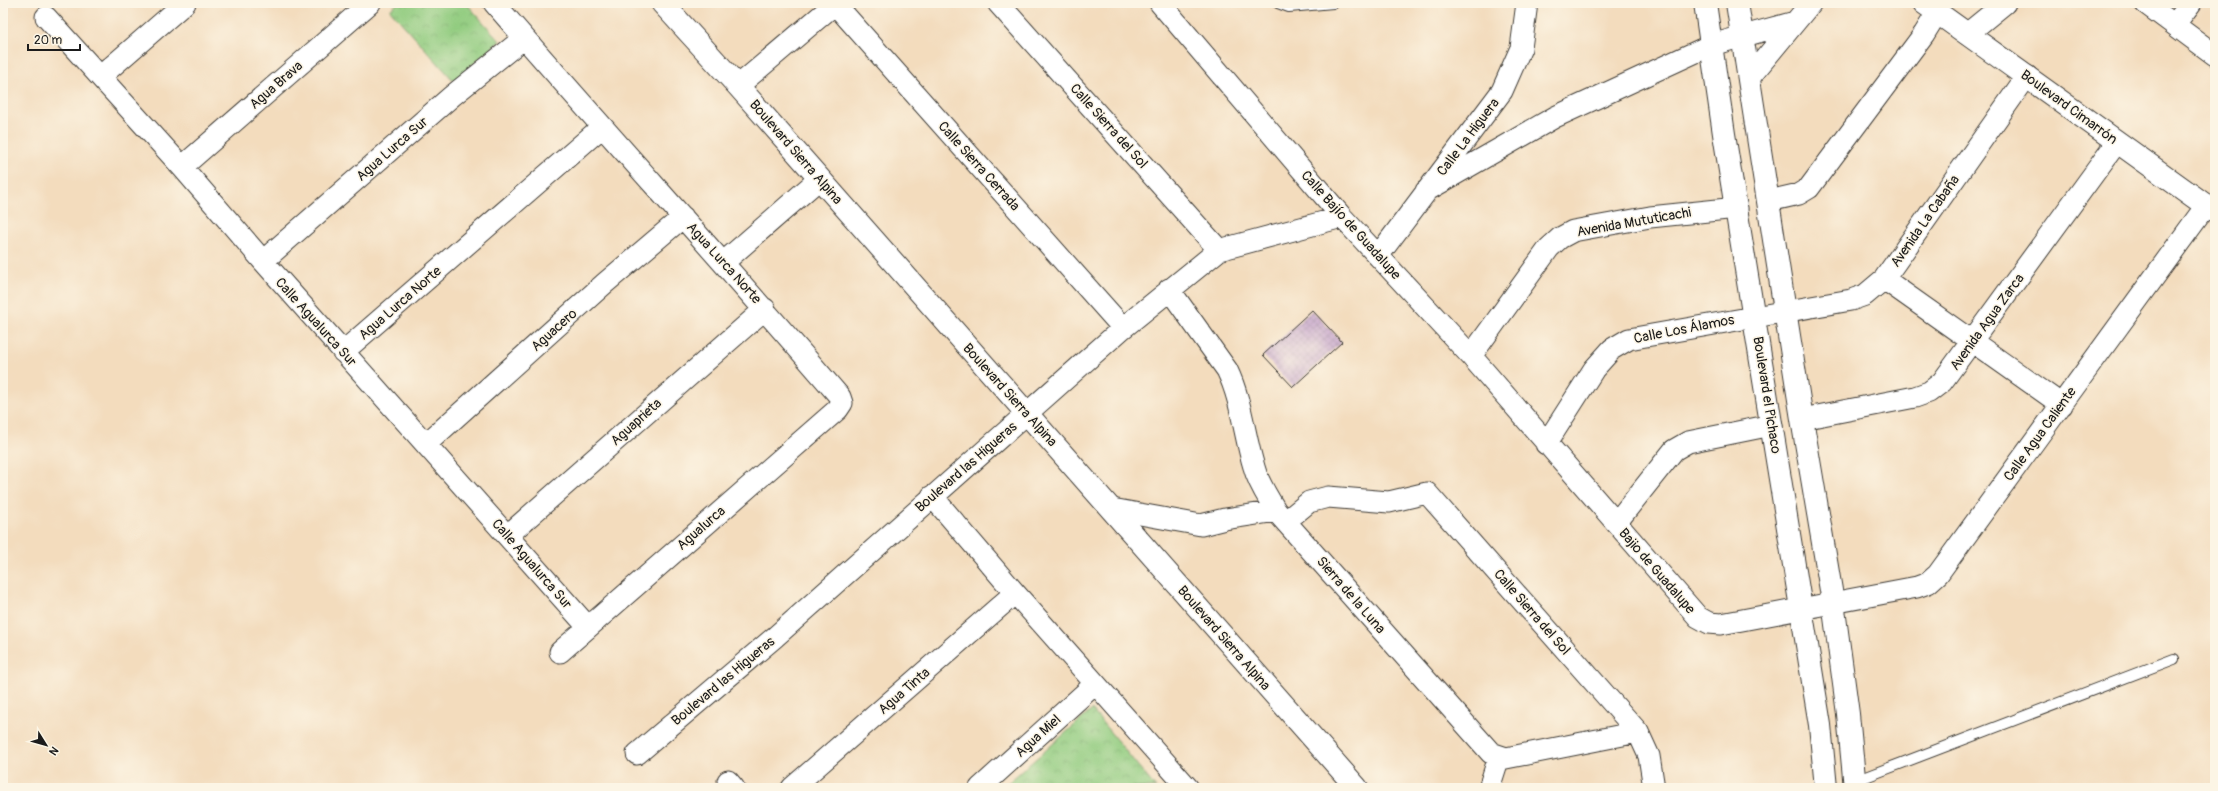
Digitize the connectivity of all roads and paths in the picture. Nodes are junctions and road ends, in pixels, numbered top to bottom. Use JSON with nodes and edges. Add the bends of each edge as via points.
{"nodes":[{"id":1,"x":185,"y":3,"type":"edge"},
{"id":2,"x":370,"y":3,"type":"edge"},
{"id":3,"x":494,"y":3,"type":"edge"},
{"id":4,"x":662,"y":3,"type":"edge"},
{"id":5,"x":998,"y":3,"type":"edge"},
{"id":6,"x":1160,"y":3,"type":"edge"},
{"id":7,"x":1278,"y":3,"type":"edge"},
{"id":8,"x":1333,"y":3,"type":"edge"},
{"id":9,"x":1526,"y":3,"type":"edge"},
{"id":10,"x":1705,"y":3,"type":"edge"},
{"id":11,"x":1737,"y":3,"type":"edge"},
{"id":12,"x":1811,"y":3,"type":"edge"},
{"id":13,"x":2006,"y":3,"type":"edge"},
{"id":14,"x":2145,"y":3,"type":"edge"},
{"id":15,"x":2191,"y":3,"type":"edge"},
{"id":16,"x":836,"y":4,"type":"edge"},
{"id":17,"x":1933,"y":6,"type":"edge"},
{"id":18,"x":46,"y":17,"type":"dead end"},
{"id":19,"x":1795,"y":22,"type":"junction"},
{"id":20,"x":2175,"y":24,"type":"junction"},
{"id":21,"x":1966,"y":34,"type":"junction"},
{"id":22,"x":1742,"y":36,"type":"junction"},
{"id":23,"x":524,"y":38,"type":"junction"},
{"id":24,"x":1711,"y":45,"type":"junction"},
{"id":25,"x":2215,"y":55,"type":"edge"},
{"id":26,"x":101,"y":76,"type":"junction"},
{"id":27,"x":2027,"y":76,"type":"junction"},
{"id":28,"x":1749,"y":78,"type":"junction"},
{"id":29,"x":738,"y":86,"type":"junction"},
{"id":30,"x":602,"y":127,"type":"junction"},
{"id":31,"x":2117,"y":142,"type":"junction"},
{"id":32,"x":182,"y":167,"type":"junction"},
{"id":33,"x":820,"y":179,"type":"junction"},
{"id":34,"x":1426,"y":191,"type":"junction"},
{"id":35,"x":1769,"y":201,"type":"junction"},
{"id":36,"x":1737,"y":208,"type":"junction"},
{"id":37,"x":2211,"y":209,"type":"edge"},
{"id":38,"x":683,"y":217,"type":"junction"},
{"id":39,"x":1342,"y":218,"type":"junction"},
{"id":40,"x":1219,"y":250,"type":"junction"},
{"id":41,"x":1378,"y":256,"type":"junction"},
{"id":42,"x":262,"y":261,"type":"junction"},
{"id":43,"x":724,"y":262,"type":"junction"},
{"id":44,"x":1884,"y":279,"type":"junction"},
{"id":45,"x":1169,"y":289,"type":"junction"},
{"id":46,"x":765,"y":309,"type":"junction"},
{"id":47,"x":1786,"y":313,"type":"junction"},
{"id":48,"x":1753,"y":317,"type":"junction"},
{"id":49,"x":1123,"y":328,"type":"junction"},
{"id":50,"x":1973,"y":342,"type":"junction"},
{"id":51,"x":343,"y":352,"type":"junction"},
{"id":52,"x":1471,"y":356,"type":"junction"},
{"id":53,"x":842,"y":403,"type":"joint"},
{"id":54,"x":2062,"y":404,"type":"junction"},
{"id":55,"x":1027,"y":414,"type":"junction"},
{"id":56,"x":1802,"y":419,"type":"junction"},
{"id":57,"x":1772,"y":425,"type":"junction"},
{"id":58,"x":426,"y":444,"type":"junction"},
{"id":59,"x":1546,"y":444,"type":"junction"},
{"id":60,"x":932,"y":496,"type":"junction"},
{"id":61,"x":1112,"y":509,"type":"junction"},
{"id":62,"x":1281,"y":516,"type":"junction"},
{"id":63,"x":1616,"y":523,"type":"junction"},
{"id":64,"x":508,"y":535,"type":"junction"},
{"id":65,"x":1015,"y":593,"type":"junction"},
{"id":66,"x":1833,"y":602,"type":"junction"},
{"id":67,"x":1801,"y":609,"type":"junction"},
{"id":68,"x":588,"y":627,"type":"junction"},
{"id":69,"x":560,"y":652,"type":"dead end"},
{"id":70,"x":2174,"y":659,"type":"dead end"},
{"id":71,"x":1095,"y":684,"type":"junction"},
{"id":72,"x":1638,"y":732,"type":"junction"},
{"id":73,"x":637,"y":754,"type":"dead end"},
{"id":74,"x":1499,"y":757,"type":"junction"},
{"id":75,"x":1855,"y":784,"type":"edge"},
{"id":76,"x":792,"y":788,"type":"edge"},
{"id":77,"x":980,"y":788,"type":"edge"},
{"id":78,"x":1188,"y":788,"type":"edge"},
{"id":79,"x":1357,"y":788,"type":"edge"},
{"id":80,"x":1489,"y":788,"type":"edge"},
{"id":81,"x":1654,"y":788,"type":"edge"},
{"id":82,"x":1826,"y":788,"type":"edge"}],
"edges":[{"from":1,"to":26,"type":"street"},
{"from":2,"to":32,"type":"street","name":"Agua Brava"},
{"from":3,"to":23,"type":"street","name":"Agua Lurca Norte"},
{"from":4,"to":29,"type":"street","name":"Boulevard Sierra Alpina"},
{"from":5,"to":40,"type":"street","name":"Calle Sierra del Sol"},
{"from":6,"to":39,"type":"street","name":"Calle Bajío de Guadalupe"},
{"from":7,"to":8,"type":"lane","via":[[1289,7]]},
{"from":9,"to":34,"type":"street","name":"Calle La Higuera","via":[[1521,48],[1502,91]]},
{"from":10,"to":24,"type":"street","name":"Boulevard el Pichaco"},
{"from":11,"to":22,"type":"street"},
{"from":12,"to":19,"type":"street"},
{"from":13,"to":21,"type":"street"},
{"from":14,"to":20,"type":"street"},
{"from":15,"to":20,"type":"street"},
{"from":16,"to":29,"type":"street"},
{"from":16,"to":49,"type":"street","name":"Calle Sierra Cerrada"},
{"from":17,"to":21,"type":"street","name":"Boulevard Cimarrón"},
{"from":17,"to":35,"type":"street","via":[[1924,34],[1808,188],[1799,194]]},
{"from":18,"to":26,"type":"street","name":"Calle Agualurca Sur"},
{"from":19,"to":22,"type":"street"},
{"from":19,"to":28,"type":"street"},
{"from":20,"to":25,"type":"street"},
{"from":21,"to":27,"type":"street","name":"Boulevard Cimarrón"},
{"from":22,"to":24,"type":"street"},
{"from":22,"to":28,"type":"street"},
{"from":23,"to":30,"type":"street","name":"Agua Lurca Norte"},
{"from":23,"to":42,"type":"street","name":"Agua Lurca Sur","via":[[452,96]]},
{"from":24,"to":34,"type":"street","via":[[1555,117]]},
{"from":24,"to":36,"type":"street","name":"Boulevard el Pichaco"},
{"from":26,"to":32,"type":"street","name":"Calle Agualurca Sur"},
{"from":27,"to":31,"type":"street","name":"Boulevard Cimarrón"},
{"from":27,"to":44,"type":"street","name":"Avenida La Cabaña"},
{"from":28,"to":35,"type":"street"},
{"from":29,"to":33,"type":"street","name":"Boulevard Sierra Alpina"},
{"from":30,"to":38,"type":"street","name":"Agua Lurca Norte"},
{"from":30,"to":51,"type":"street","name":"Agua Lurca Norte"},
{"from":31,"to":37,"type":"street","name":"Boulevard Cimarrón"},
{"from":31,"to":50,"type":"street","name":"Avenida Agua Zarca"},
{"from":32,"to":42,"type":"street","name":"Calle Agualurca Sur"},
{"from":33,"to":43,"type":"street"},
{"from":33,"to":55,"type":"street","name":"Boulevard Sierra Alpina"},
{"from":34,"to":41,"type":"street","name":"Calle La Higuera","via":[[1402,227]]},
{"from":35,"to":47,"type":"street"},
{"from":36,"to":48,"type":"street","name":"Boulevard el Pichaco"},
{"from":36,"to":52,"type":"street","name":"Avenida Mututicachi","via":[[1650,217],[1573,232],[1560,238]]},
{"from":37,"to":54,"type":"street","name":"Calle Agua Caliente"},
{"from":38,"to":43,"type":"street","name":"Agua Lurca Norte"},
{"from":38,"to":58,"type":"street","name":"Aguacero","via":[[604,284]]},
{"from":39,"to":40,"type":"street","name":"Boulevard las Higueras"},
{"from":39,"to":41,"type":"street","name":"Calle Bajío de Guadalupe"},
{"from":40,"to":45,"type":"street","name":"Boulevard las Higueras"},
{"from":41,"to":52,"type":"street","name":"Calle Bajío de Guadalupe"},
{"from":42,"to":51,"type":"street","name":"Calle Agualurca Sur"},
{"from":43,"to":46,"type":"street","name":"Agua Lurca Norte"},
{"from":44,"to":47,"type":"street","name":"Avenida La Cabaña","via":[[1865,295],[1851,300]]},
{"from":44,"to":50,"type":"street"},
{"from":45,"to":49,"type":"street","name":"Boulevard las Higueras"},
{"from":45,"to":62,"type":"street","name":"Sierra de la Luna","via":[[1227,370],[1234,384],[1254,468],[1264,490]]},
{"from":46,"to":53,"type":"street","name":"Agua Lurca Norte","via":[[840,397]]},
{"from":46,"to":64,"type":"street","name":"Aguaprieta"},
{"from":47,"to":48,"type":"street","name":"Avenida La Cabaña"},
{"from":47,"to":56,"type":"street"},
{"from":48,"to":57,"type":"street","name":"Boulevard el Pichaco"},
{"from":48,"to":59,"type":"street","name":"Calle Los Álamos","via":[[1629,339],[1612,349],[1594,370]]},
{"from":49,"to":55,"type":"street","name":"Boulevard las Higueras"},
{"from":50,"to":54,"type":"street"},
{"from":50,"to":56,"type":"street","name":"Avenida Agua Zarca","via":[[1942,382],[1929,392],[1894,402]]},
{"from":51,"to":58,"type":"street","name":"Calle Agualurca Sur"},
{"from":52,"to":59,"type":"street","name":"Calle Bajío de Guadalupe"},
{"from":53,"to":68,"type":"street","name":"Agualurca"},
{"from":54,"to":66,"type":"street","name":"Calle Agua Caliente","via":[[1938,574],[1928,583]]},
{"from":55,"to":60,"type":"street","name":"Boulevard las Higueras"},
{"from":55,"to":61,"type":"street","name":"Boulevard Sierra Alpina"},
{"from":56,"to":66,"type":"street"},
{"from":57,"to":63,"type":"street","via":[[1688,442],[1674,450]]},
{"from":57,"to":67,"type":"street","name":"Boulevard el Pichaco"},
{"from":58,"to":64,"type":"street","name":"Calle Agualurca Sur"},
{"from":59,"to":63,"type":"street","name":"Bajio de Guadalupe"},
{"from":60,"to":65,"type":"street"},
{"from":60,"to":73,"type":"street","name":"Boulevard las Higueras","via":[[775,637]]},
{"from":61,"to":62,"type":"street","via":[[1201,525],[1225,519]]},
{"from":61,"to":79,"type":"street","name":"Boulevard Sierra Alpina"},
{"from":62,"to":72,"type":"street","name":"Calle Sierra del Sol","via":[[1308,502],[1328,497],[1389,502],[1427,493]]},
{"from":62,"to":74,"type":"street","name":"Sierra de la Luna","via":[[1486,747]]},
{"from":63,"to":67,"type":"street","name":"Bajio de Guadalupe","via":[[1698,617],[1709,623],[1721,624]]},
{"from":64,"to":68,"type":"street","name":"Calle Agualurca Sur"},
{"from":65,"to":71,"type":"street"},
{"from":65,"to":76,"type":"street","name":"Agua Tinta"},
{"from":66,"to":67,"type":"street","name":"Calle Agua Caliente"},
{"from":66,"to":75,"type":"street"},
{"from":67,"to":82,"type":"street","name":"Boulevard el Pichaco","via":[[1820,725]]},
{"from":68,"to":69,"type":"street","name":"Agualurca"},
{"from":70,"to":75,"type":"lane"},
{"from":71,"to":77,"type":"street","name":"Agua Miel"},
{"from":71,"to":78,"type":"street"},
{"from":72,"to":74,"type":"street","via":[[1506,758]]},
{"from":72,"to":81,"type":"street","name":"Calle Sierra del Sol","via":[[1649,756]]},
{"from":74,"to":80,"type":"street"}]}
